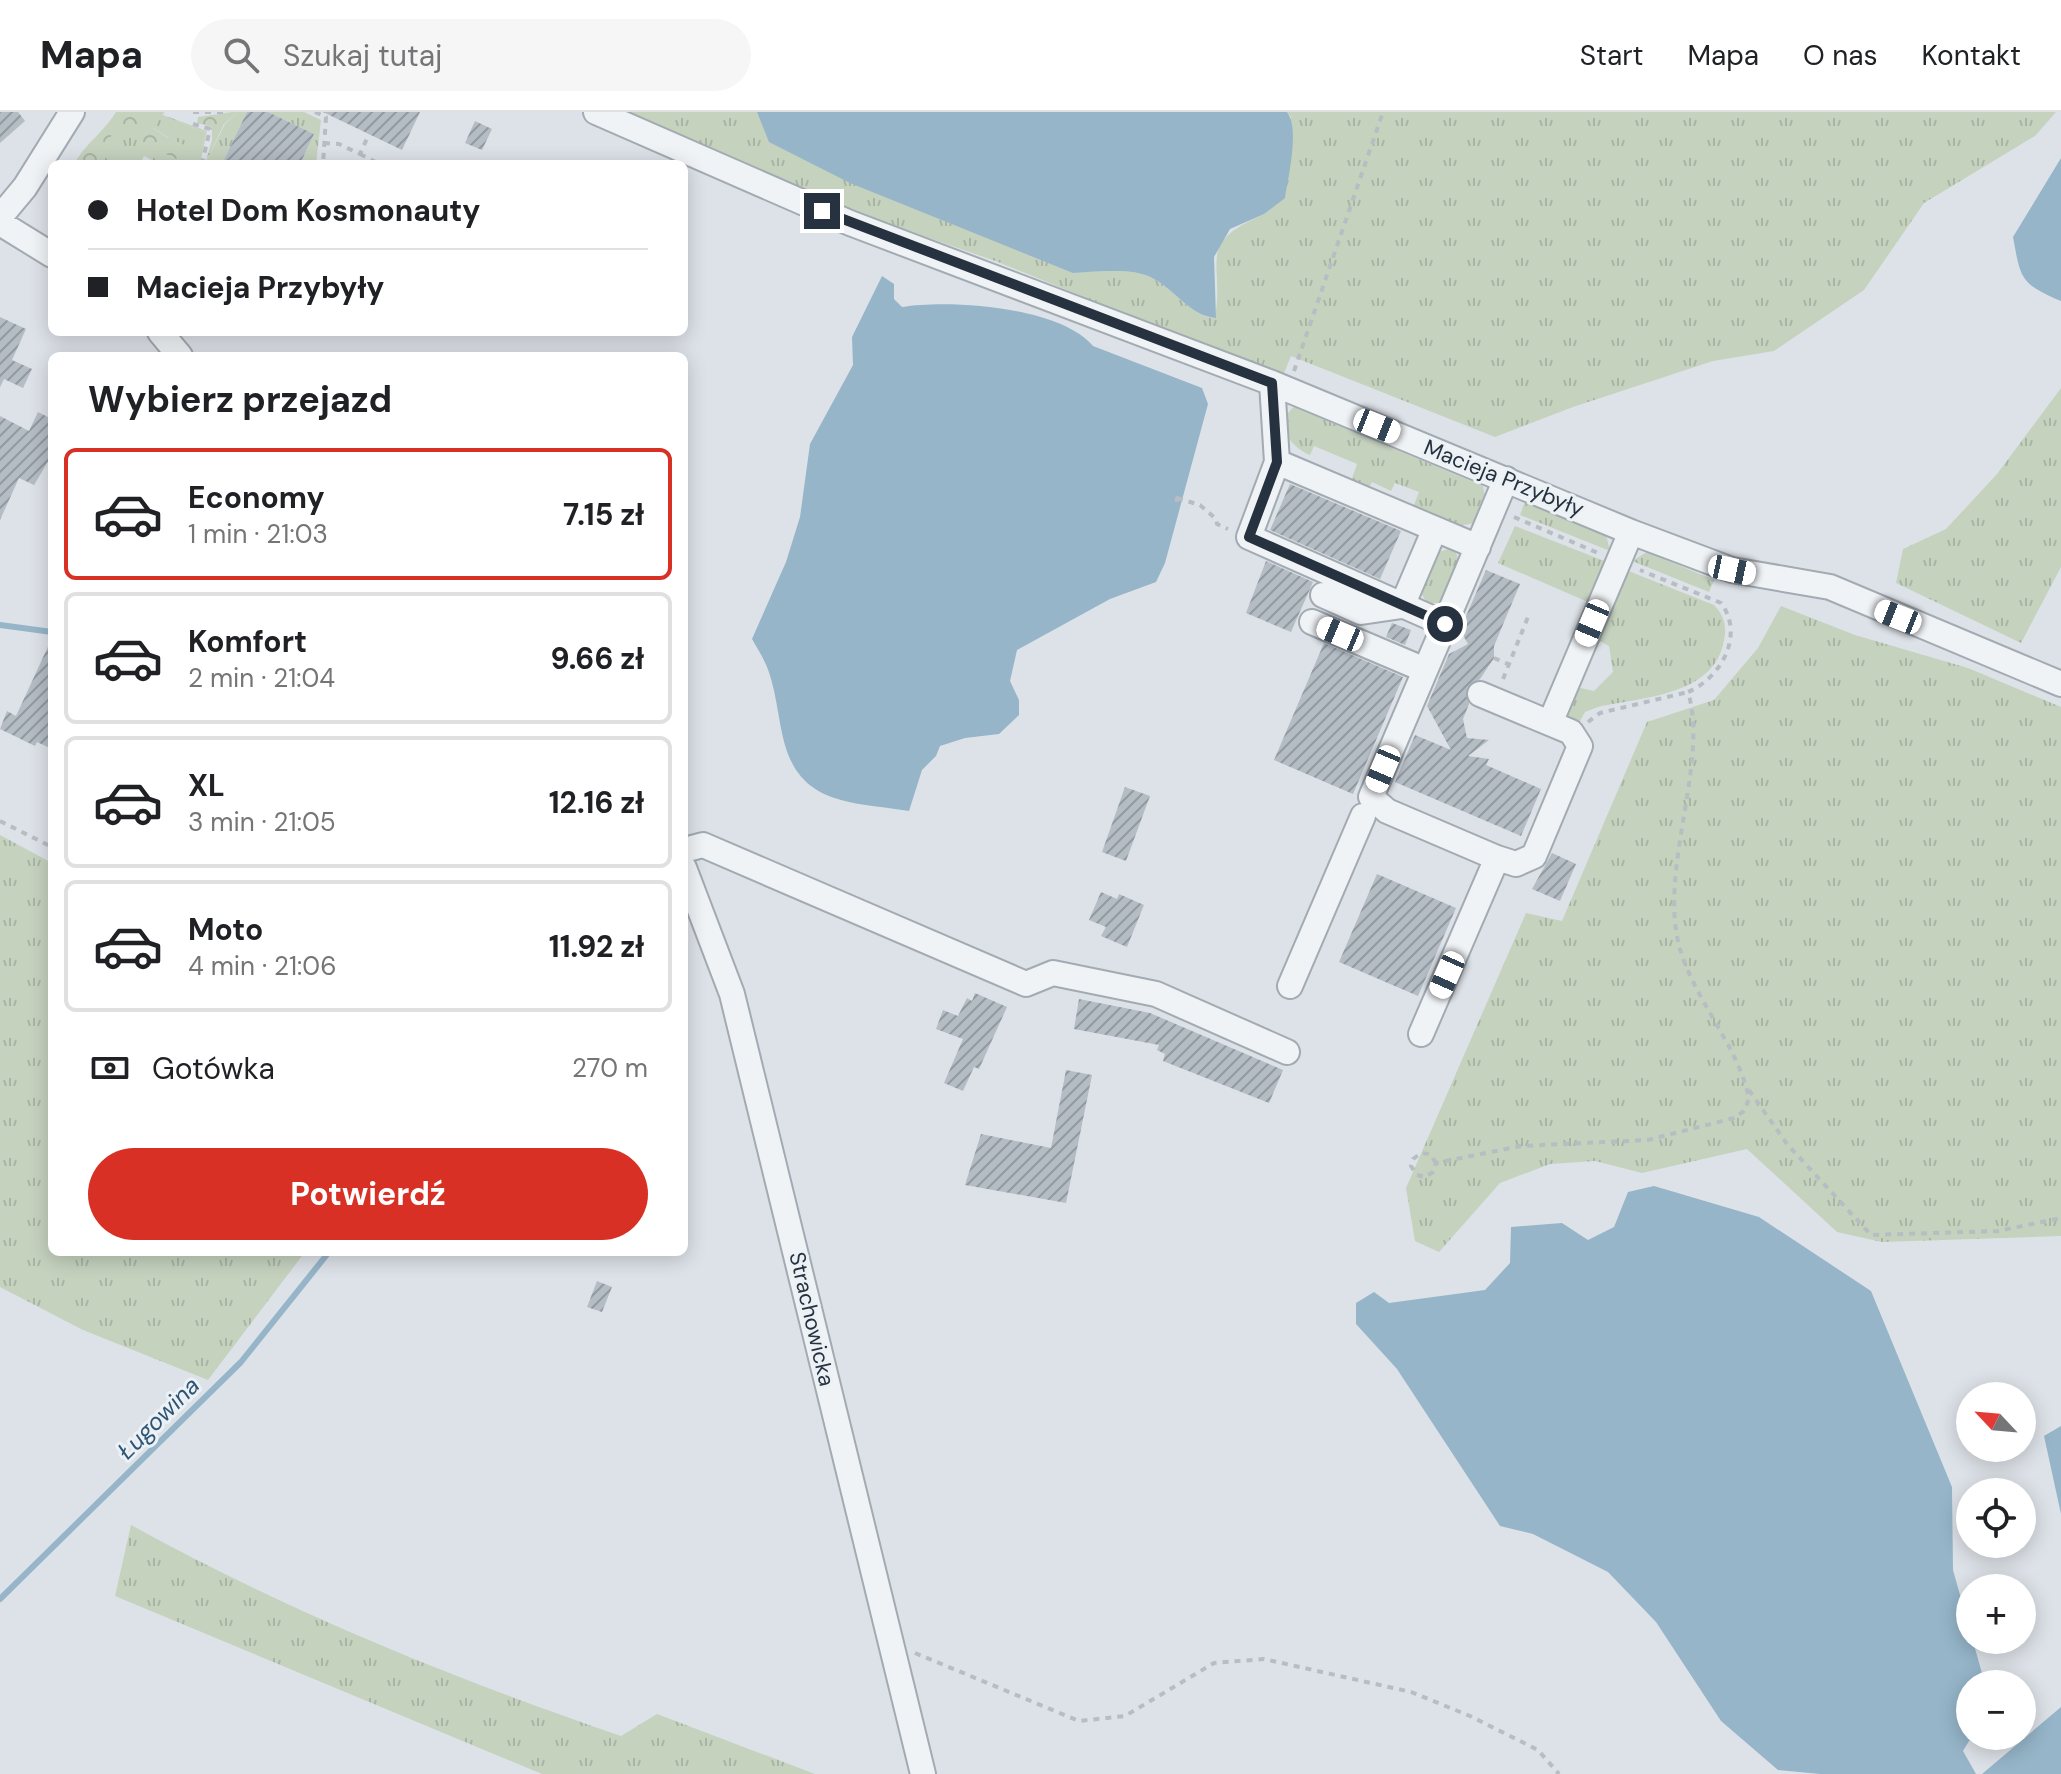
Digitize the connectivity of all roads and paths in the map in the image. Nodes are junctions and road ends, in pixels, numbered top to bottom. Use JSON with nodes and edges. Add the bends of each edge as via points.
{"nodes":[{"id":1,"x":72,"y":112,"type":"edge"},
{"id":2,"x":193,"y":112,"type":"edge"},
{"id":3,"x":228,"y":112,"type":"edge"},
{"id":4,"x":315,"y":112,"type":"edge"},
{"id":5,"x":596,"y":112,"type":"edge"},
{"id":6,"x":1383,"y":112,"type":"edge"},
{"id":7,"x":193,"y":124,"type":"dead end"},
{"id":8,"x":369,"y":134,"type":"dead end"},
{"id":9,"x":324,"y":143,"type":"junction"},
{"id":10,"x":360,"y":154,"type":"junction"},
{"id":11,"x":203,"y":160,"type":"edge"},
{"id":12,"x":323,"y":160,"type":"edge"},
{"id":13,"x":371,"y":160,"type":"edge"},
{"id":14,"x":0,"y":220,"type":"edge"},
{"id":15,"x":48,"y":252,"type":"edge"},
{"id":16,"x":163,"y":336,"type":"edge"},
{"id":17,"x":177,"y":352,"type":"edge"},
{"id":18,"x":1279,"y":386,"type":"junction"},
{"id":19,"x":1277,"y":462,"type":"junction"},
{"id":20,"x":1506,"y":479,"type":"junction"},
{"id":21,"x":1177,"y":497,"type":"dead end"},
{"id":22,"x":1494,"y":508,"type":"junction"},
{"id":23,"x":1216,"y":519,"type":"dead end"},
{"id":24,"x":1434,"y":531,"type":"junction"},
{"id":25,"x":1631,"y":532,"type":"junction"},
{"id":26,"x":1478,"y":547,"type":"junction"},
{"id":27,"x":1618,"y":561,"type":"junction"},
{"id":28,"x":1323,"y":595,"type":"dead end"},
{"id":29,"x":1402,"y":606,"type":"junction"},
{"id":30,"x":1528,"y":617,"type":"dead end"},
{"id":31,"x":1312,"y":622,"type":"dead end"},
{"id":32,"x":1445,"y":624,"type":"junction"},
{"id":33,"x":1494,"y":658,"type":"dead end"},
{"id":34,"x":1508,"y":664,"type":"junction"},
{"id":35,"x":1425,"y":670,"type":"junction"},
{"id":36,"x":2061,"y":684,"type":"edge"},
{"id":37,"x":1688,"y":692,"type":"junction"},
{"id":38,"x":1487,"y":697,"type":"joint"},
{"id":39,"x":1561,"y":728,"type":"junction"},
{"id":40,"x":1363,"y":816,"type":"dead end"},
{"id":41,"x":0,"y":821,"type":"edge"},
{"id":42,"x":48,"y":845,"type":"edge"},
{"id":43,"x":688,"y":849,"type":"edge"},
{"id":44,"x":1497,"y":858,"type":"junction"},
{"id":45,"x":688,"y":878,"type":"edge"},
{"id":46,"x":1290,"y":986,"type":"dead end"},
{"id":47,"x":1421,"y":1034,"type":"dead end"},
{"id":48,"x":1287,"y":1052,"type":"dead end"},
{"id":49,"x":1747,"y":1089,"type":"junction"},
{"id":50,"x":1436,"y":1163,"type":"junction"},
{"id":51,"x":2061,"y":1218,"type":"edge"},
{"id":52,"x":891,"y":1642,"type":"junction"},
{"id":53,"x":923,"y":1774,"type":"edge"},
{"id":54,"x":1559,"y":1774,"type":"edge"}],
"edges":[{"from":1,"to":14,"type":"street"},
{"from":2,"to":3,"type":"path"},
{"from":4,"to":9,"type":"path","via":[[326,117]]},
{"from":5,"to":18,"type":"street","name":"Macieja Przybyły","via":[[850,223]]},
{"from":6,"to":18,"type":"path"},
{"from":7,"to":11,"type":"path","via":[[210,129]]},
{"from":8,"to":10,"type":"path"},
{"from":9,"to":10,"type":"path"},
{"from":9,"to":12,"type":"path"},
{"from":10,"to":13,"type":"path"},
{"from":14,"to":15,"type":"street"},
{"from":16,"to":17,"type":"street"},
{"from":18,"to":19,"type":"street"},
{"from":18,"to":20,"type":"street","name":"Macieja Przybyły"},
{"from":19,"to":24,"type":"street"},
{"from":19,"to":29,"type":"street","via":[[1249,537]]},
{"from":20,"to":22,"type":"street"},
{"from":20,"to":25,"type":"street","name":"Macieja Przybyły"},
{"from":21,"to":23,"type":"path","via":[[1200,505]]},
{"from":22,"to":26,"type":"street"},
{"from":22,"to":27,"type":"path"},
{"from":24,"to":26,"type":"street"},
{"from":24,"to":29,"type":"street"},
{"from":25,"to":27,"type":"street"},
{"from":25,"to":36,"type":"street","name":"Macieja Przybyły","via":[[1732,570],[1830,587]]},
{"from":26,"to":32,"type":"street"},
{"from":27,"to":37,"type":"path","via":[[1721,603],[1730,614],[1731,637],[1722,664],[1705,685]]},
{"from":27,"to":39,"type":"street"},
{"from":28,"to":29,"type":"street","via":[[1361,612]]},
{"from":29,"to":32,"type":"street"},
{"from":30,"to":34,"type":"path"},
{"from":31,"to":35,"type":"street"},
{"from":32,"to":35,"type":"street"},
{"from":33,"to":34,"type":"path"},
{"from":34,"to":38,"type":"path"},
{"from":35,"to":44,"type":"street","via":[[1371,797],[1387,811]]},
{"from":37,"to":39,"type":"path"},
{"from":37,"to":49,"type":"path","via":[[1693,739],[1675,883],[1676,931],[1686,967]]},
{"from":38,"to":39,"type":"street"},
{"from":39,"to":44,"type":"street","via":[[1580,746],[1534,856],[1516,864]]},
{"from":40,"to":46,"type":"street"},
{"from":41,"to":42,"type":"path"},
{"from":43,"to":48,"type":"street","via":[[703,845],[1026,984],[1053,973],[1156,994]]},
{"from":44,"to":47,"type":"street"},
{"from":45,"to":52,"type":"street","name":"Strachowicka","via":[[732,994]]},
{"from":49,"to":50,"type":"path","via":[[1744,1111],[1648,1140],[1521,1146]]},
{"from":49,"to":51,"type":"path","via":[[1787,1144],[1871,1235],[1998,1231]]},
{"from":50,"to":50,"type":"path","via":[[1425,1177],[1411,1166],[1421,1153],[1430,1154]]},
{"from":52,"to":53,"type":"street","name":"Strachowicka"},
{"from":52,"to":54,"type":"path","via":[[1079,1721],[1125,1716],[1214,1663],[1264,1659],[1411,1692],[1538,1750]]}]}
